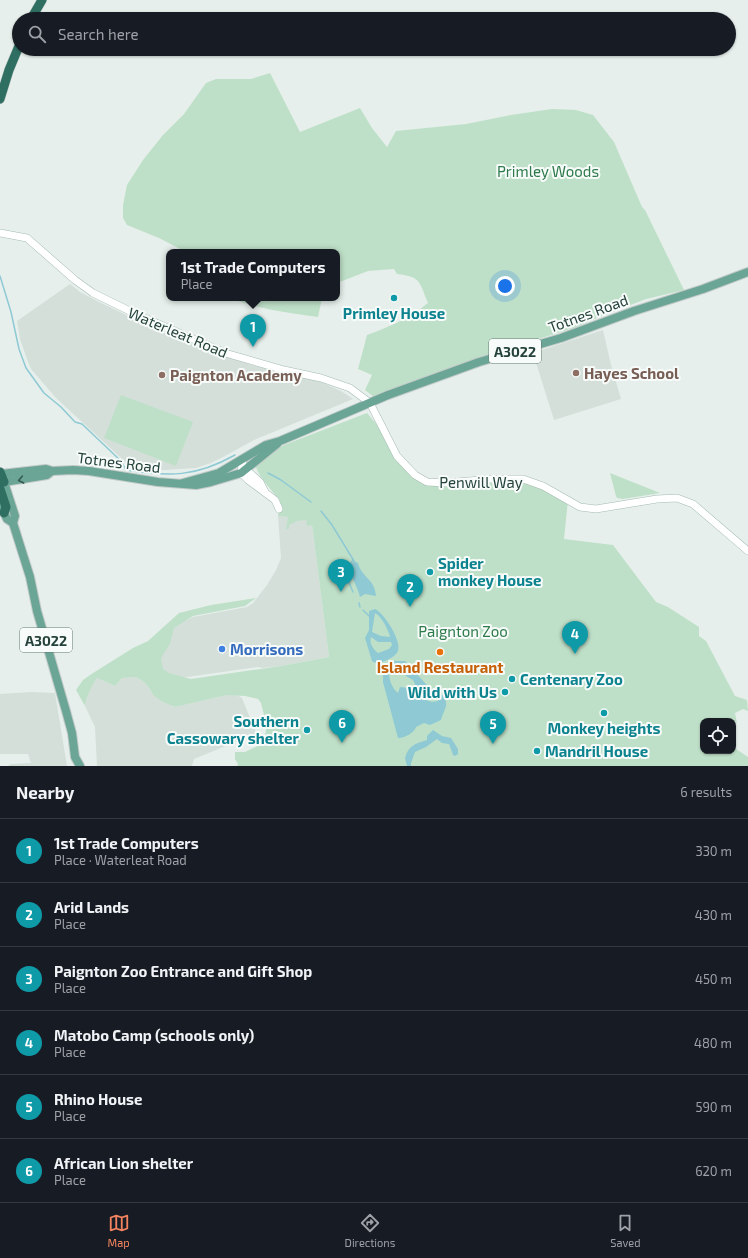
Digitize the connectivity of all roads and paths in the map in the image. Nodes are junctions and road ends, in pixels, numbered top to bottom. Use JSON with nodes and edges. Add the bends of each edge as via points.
{"nodes":[{"id":1,"x":42,"y":0,"type":"edge"},
{"id":2,"x":35,"y":12,"type":"edge"},
{"id":3,"x":15,"y":56,"type":"edge"},
{"id":4,"x":0,"y":99,"type":"edge"},
{"id":5,"x":0,"y":233,"type":"edge"},
{"id":6,"x":748,"y":272,"type":"edge"},
{"id":7,"x":370,"y":403,"type":"junction"},
{"id":8,"x":243,"y":467,"type":"junction"},
{"id":9,"x":1,"y":479,"type":"edge"},
{"id":10,"x":183,"y":483,"type":"junction"},
{"id":11,"x":2,"y":508,"type":"edge"},
{"id":12,"x":279,"y":509,"type":"dead end"},
{"id":13,"x":13,"y":523,"type":"junction"},
{"id":14,"x":748,"y":551,"type":"edge"},
{"id":15,"x":75,"y":757,"type":"junction"},
{"id":16,"x":74,"y":766,"type":"edge"},
{"id":17,"x":80,"y":766,"type":"edge"}],
"edges":[{"from":1,"to":2,"type":"highway"},
{"from":3,"to":4,"type":"highway"},
{"from":5,"to":7,"type":"street","name":"Waterleat Road","via":[[27,238],[93,293],[140,316],[225,353],[322,378],[350,388]]},
{"from":6,"to":7,"type":"main road","name":"Totnes Road","number":"A3022","via":[[560,338],[479,362]]},
{"from":7,"to":8,"type":"main road","name":"Totnes Road","number":"A3022","via":[[266,445]]},
{"from":7,"to":14,"type":"street","name":"Penwill Way","via":[[397,456],[415,475],[427,482],[523,479],[543,486],[584,508],[596,509],[677,498],[693,504]]},
{"from":8,"to":10,"type":"main road","name":"Totnes Road","number":"A3022","via":[[231,467]]},
{"from":8,"to":10,"type":"main road","name":"Totnes Road","number":"A3022","via":[[211,482],[196,485]]},
{"from":8,"to":12,"type":"street","via":[[260,482]]},
{"from":9,"to":10,"type":"main road","name":"Totnes Road","number":"A3022","via":[[47,476],[52,471],[74,470]]},
{"from":9,"to":11,"type":"highway","via":[[6,507]]},
{"from":9,"to":13,"type":"main road","number":"A3022","via":[[15,516]]},
{"from":11,"to":13,"type":"main road","via":[[6,519]]},
{"from":13,"to":15,"type":"main road","number":"A3022","via":[[72,733]]},
{"from":15,"to":16,"type":"main road","number":"A3022"},
{"from":15,"to":17,"type":"main road","number":"A3022"}]}
